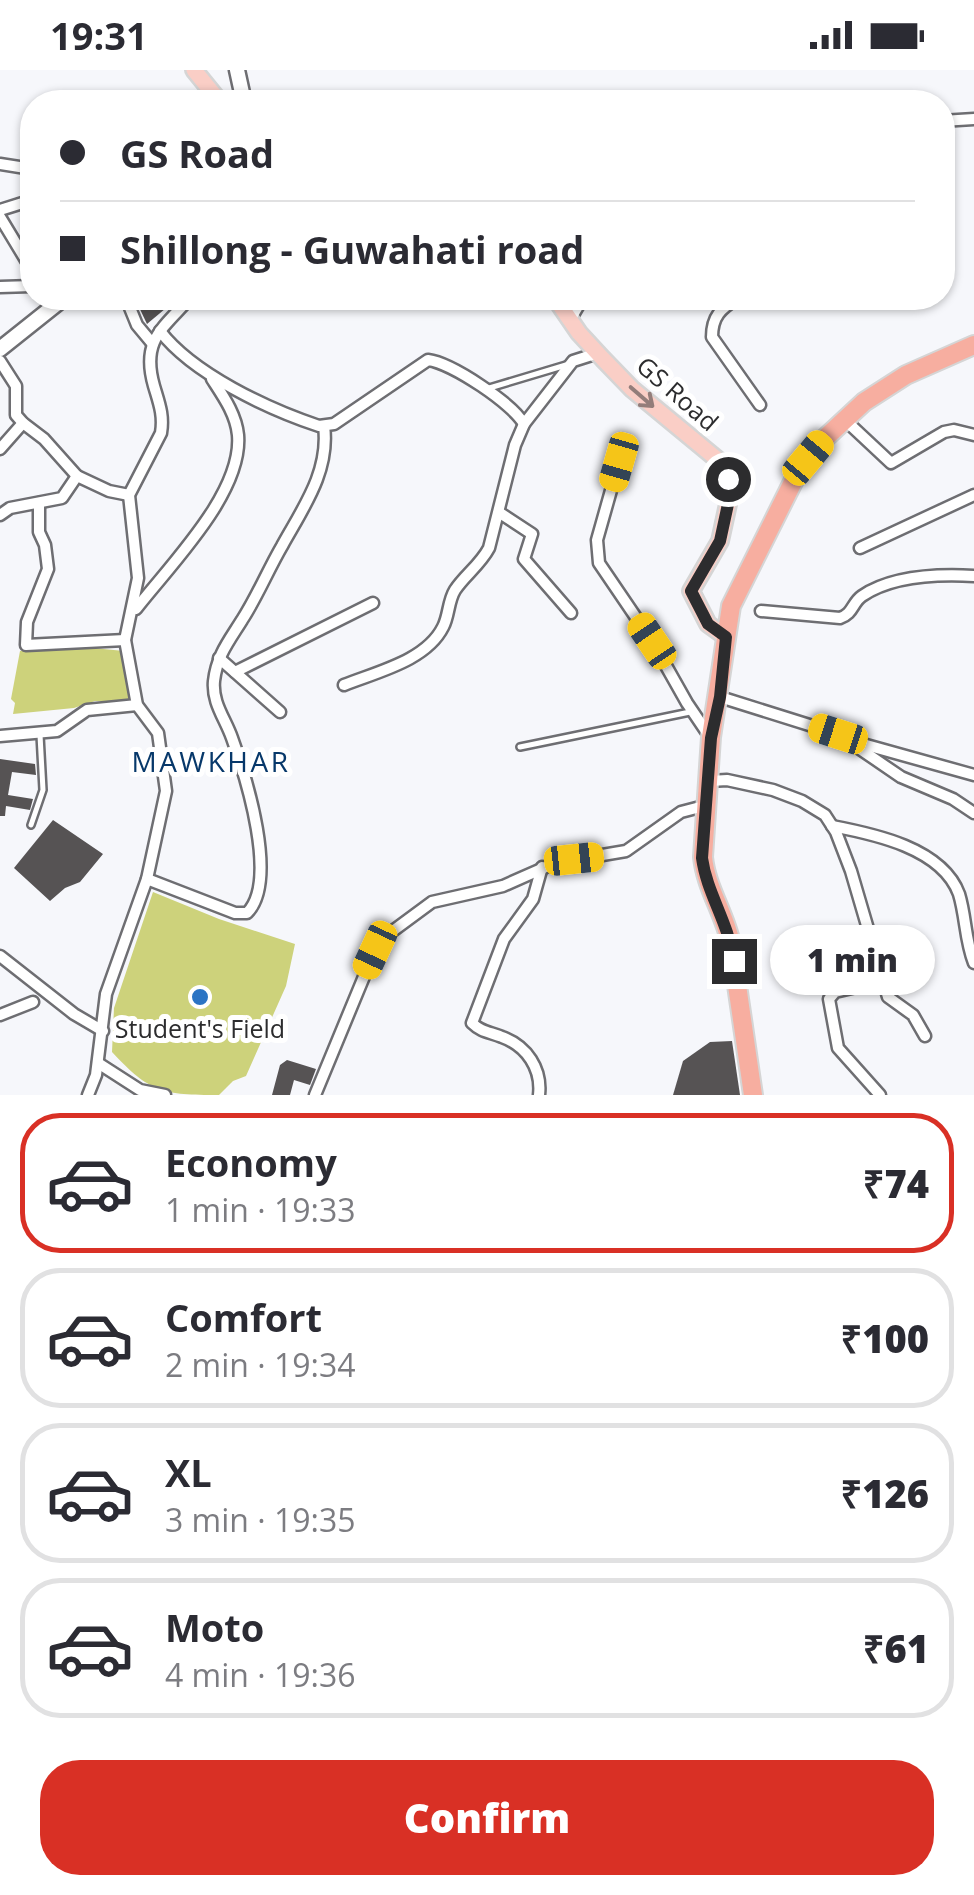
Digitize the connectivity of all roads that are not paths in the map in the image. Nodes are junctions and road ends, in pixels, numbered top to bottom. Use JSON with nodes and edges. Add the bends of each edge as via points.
{"nodes":[{"id":1,"x":194,"y":70,"type":"edge"},
{"id":2,"x":210,"y":90,"type":"edge"},
{"id":3,"x":0,"y":213,"type":"edge"},
{"id":4,"x":20,"y":249,"type":"edge"},
{"id":5,"x":44,"y":310,"type":"edge"},
{"id":6,"x":131,"y":310,"type":"edge"},
{"id":7,"x":179,"y":310,"type":"edge"},
{"id":8,"x":563,"y":310,"type":"edge"},
{"id":9,"x":576,"y":310,"type":"edge"},
{"id":10,"x":720,"y":310,"type":"edge"},
{"id":11,"x":570,"y":320,"type":"junction"},
{"id":12,"x":160,"y":332,"type":"junction"},
{"id":13,"x":152,"y":342,"type":"junction"},
{"id":14,"x":974,"y":345,"type":"edge"},
{"id":15,"x":0,"y":349,"type":"edge"},
{"id":16,"x":598,"y":353,"type":"junction"},
{"id":17,"x":0,"y":361,"type":"edge"},
{"id":18,"x":572,"y":361,"type":"junction"},
{"id":19,"x":212,"y":378,"type":"junction"},
{"id":20,"x":483,"y":390,"type":"junction"},
{"id":21,"x":760,"y":405,"type":"dead end"},
{"id":22,"x":844,"y":419,"type":"junction"},
{"id":23,"x":23,"y":423,"type":"junction"},
{"id":24,"x":524,"y":424,"type":"junction"},
{"id":25,"x":324,"y":426,"type":"junction"},
{"id":26,"x":974,"y":435,"type":"edge"},
{"id":27,"x":0,"y":449,"type":"edge"},
{"id":28,"x":619,"y":462,"type":"dead end"},
{"id":29,"x":76,"y":476,"type":"junction"},
{"id":30,"x":130,"y":495,"type":"junction"},
{"id":31,"x":974,"y":495,"type":"edge"},
{"id":32,"x":39,"y":503,"type":"junction"},
{"id":33,"x":500,"y":513,"type":"junction"},
{"id":34,"x":0,"y":515,"type":"edge"},
{"id":35,"x":860,"y":548,"type":"dead end"},
{"id":36,"x":973,"y":575,"type":"edge"},
{"id":37,"x":373,"y":603,"type":"dead end"},
{"id":38,"x":761,"y":610,"type":"dead end"},
{"id":39,"x":571,"y":612,"type":"dead end"},
{"id":40,"x":133,"y":614,"type":"junction"},
{"id":41,"x":726,"y":637,"type":"junction"},
{"id":42,"x":125,"y":640,"type":"junction"},
{"id":43,"x":219,"y":658,"type":"junction"},
{"id":44,"x":235,"y":672,"type":"junction"},
{"id":45,"x":344,"y":685,"type":"dead end"},
{"id":46,"x":720,"y":697,"type":"junction"},
{"id":47,"x":137,"y":705,"type":"junction"},
{"id":48,"x":693,"y":711,"type":"junction"},
{"id":49,"x":280,"y":712,"type":"dead end"},
{"id":50,"x":40,"y":734,"type":"junction"},
{"id":51,"x":0,"y":736,"type":"edge"},
{"id":52,"x":711,"y":738,"type":"junction"},
{"id":53,"x":846,"y":740,"type":"junction"},
{"id":54,"x":520,"y":746,"type":"dead end"},
{"id":55,"x":974,"y":775,"type":"edge"},
{"id":56,"x":710,"y":781,"type":"junction"},
{"id":57,"x":704,"y":806,"type":"junction"},
{"id":58,"x":974,"y":812,"type":"edge"},
{"id":59,"x":30,"y":825,"type":"dead end"},
{"id":60,"x":832,"y":826,"type":"junction"},
{"id":61,"x":542,"y":868,"type":"junction"},
{"id":62,"x":147,"y":879,"type":"junction"},
{"id":63,"x":0,"y":956,"type":"edge"},
{"id":64,"x":974,"y":963,"type":"edge"},
{"id":65,"x":0,"y":971,"type":"edge"},
{"id":66,"x":882,"y":980,"type":"junction"},
{"id":67,"x":33,"y":1002,"type":"dead end"},
{"id":68,"x":0,"y":1016,"type":"edge"},
{"id":69,"x":103,"y":1031,"type":"junction"},
{"id":70,"x":925,"y":1036,"type":"dead end"},
{"id":71,"x":98,"y":1063,"type":"junction"},
{"id":72,"x":88,"y":1095,"type":"edge"},
{"id":73,"x":165,"y":1095,"type":"edge"},
{"id":74,"x":315,"y":1095,"type":"edge"},
{"id":75,"x":539,"y":1095,"type":"edge"},
{"id":76,"x":753,"y":1095,"type":"edge"},
{"id":77,"x":880,"y":1095,"type":"edge"}],
"edges":[{"from":1,"to":2,"type":"main road"},
{"from":3,"to":4,"type":"street"},
{"from":5,"to":15,"type":"street"},
{"from":6,"to":13,"type":"street"},
{"from":7,"to":12,"type":"street"},
{"from":8,"to":11,"type":"main road","name":"GS Road"},
{"from":9,"to":11,"type":"street"},
{"from":10,"to":21,"type":"street","via":[[712,336]]},
{"from":11,"to":16,"type":"main road","name":"GS Road"},
{"from":12,"to":13,"type":"street"},
{"from":12,"to":19,"type":"street"},
{"from":13,"to":30,"type":"street","via":[[149,369],[162,422]]},
{"from":14,"to":22,"type":"highway","via":[[883,388]]},
{"from":16,"to":18,"type":"street"},
{"from":16,"to":41,"type":"main road","name":"GS Road","one_way":true,"via":[[718,460],[728,479],[720,541],[691,591],[708,624]]},
{"from":17,"to":23,"type":"street","via":[[16,386],[14,406]]},
{"from":18,"to":20,"type":"lane"},
{"from":18,"to":24,"type":"street"},
{"from":19,"to":25,"type":"street"},
{"from":19,"to":40,"type":"street","via":[[236,424],[232,471],[217,504]]},
{"from":20,"to":24,"type":"street"},
{"from":20,"to":25,"type":"street","via":[[428,360]]},
{"from":22,"to":26,"type":"street","via":[[891,464],[944,432]]},
{"from":22,"to":41,"type":"highway","via":[[795,478],[737,590]]},
{"from":23,"to":27,"type":"street"},
{"from":23,"to":29,"type":"street"},
{"from":24,"to":33,"type":"street"},
{"from":25,"to":43,"type":"street","via":[[315,486]]},
{"from":28,"to":48,"type":"street","via":[[598,540],[599,564]]},
{"from":29,"to":30,"type":"street"},
{"from":29,"to":32,"type":"street","via":[[62,498]]},
{"from":30,"to":40,"type":"street","via":[[138,578]]},
{"from":31,"to":35,"type":"street"},
{"from":32,"to":34,"type":"street"},
{"from":32,"to":42,"type":"street","via":[[48,570],[27,622],[26,645]]},
{"from":33,"to":39,"type":"street","via":[[530,531],[524,559]]},
{"from":33,"to":45,"type":"street","via":[[482,561],[456,589],[436,639]]},
{"from":36,"to":38,"type":"street","via":[[895,583],[863,596],[840,618]]},
{"from":37,"to":44,"type":"street"},
{"from":40,"to":42,"type":"street"},
{"from":41,"to":46,"type":"highway"},
{"from":42,"to":47,"type":"street"},
{"from":43,"to":44,"type":"street"},
{"from":43,"to":62,"type":"street","via":[[213,695],[256,823],[259,897],[247,914],[235,913]]},
{"from":44,"to":49,"type":"street"},
{"from":46,"to":52,"type":"highway"},
{"from":46,"to":53,"type":"street"},
{"from":47,"to":50,"type":"street","via":[[87,710],[62,729]]},
{"from":47,"to":62,"type":"street","via":[[158,733],[166,792]]},
{"from":48,"to":52,"type":"street"},
{"from":48,"to":54,"type":"lane"},
{"from":50,"to":51,"type":"street"},
{"from":50,"to":59,"type":"lane","via":[[43,790]]},
{"from":52,"to":56,"type":"highway"},
{"from":53,"to":55,"type":"street"},
{"from":53,"to":58,"type":"street"},
{"from":56,"to":57,"type":"highway"},
{"from":56,"to":60,"type":"street","via":[[773,790],[814,808]]},
{"from":57,"to":61,"type":"street","via":[[681,812],[626,851]]},
{"from":57,"to":76,"type":"highway","via":[[704,866],[732,944]]},
{"from":60,"to":64,"type":"street","via":[[906,847],[936,866],[956,888]]},
{"from":60,"to":66,"type":"street"},
{"from":61,"to":74,"type":"street","via":[[503,886],[432,902],[382,941]]},
{"from":61,"to":75,"type":"street","via":[[533,899],[504,939],[472,1023],[526,1054],[540,1074]]},
{"from":62,"to":69,"type":"street","via":[[106,994]]},
{"from":63,"to":65,"type":"street"},
{"from":63,"to":69,"type":"street"},
{"from":66,"to":70,"type":"street","via":[[888,997],[913,1015]]},
{"from":66,"to":77,"type":"street","via":[[828,999],[838,1048]]},
{"from":67,"to":68,"type":"street"},
{"from":69,"to":71,"type":"street"},
{"from":71,"to":72,"type":"street"},
{"from":71,"to":73,"type":"street","via":[[140,1090]]}]}
